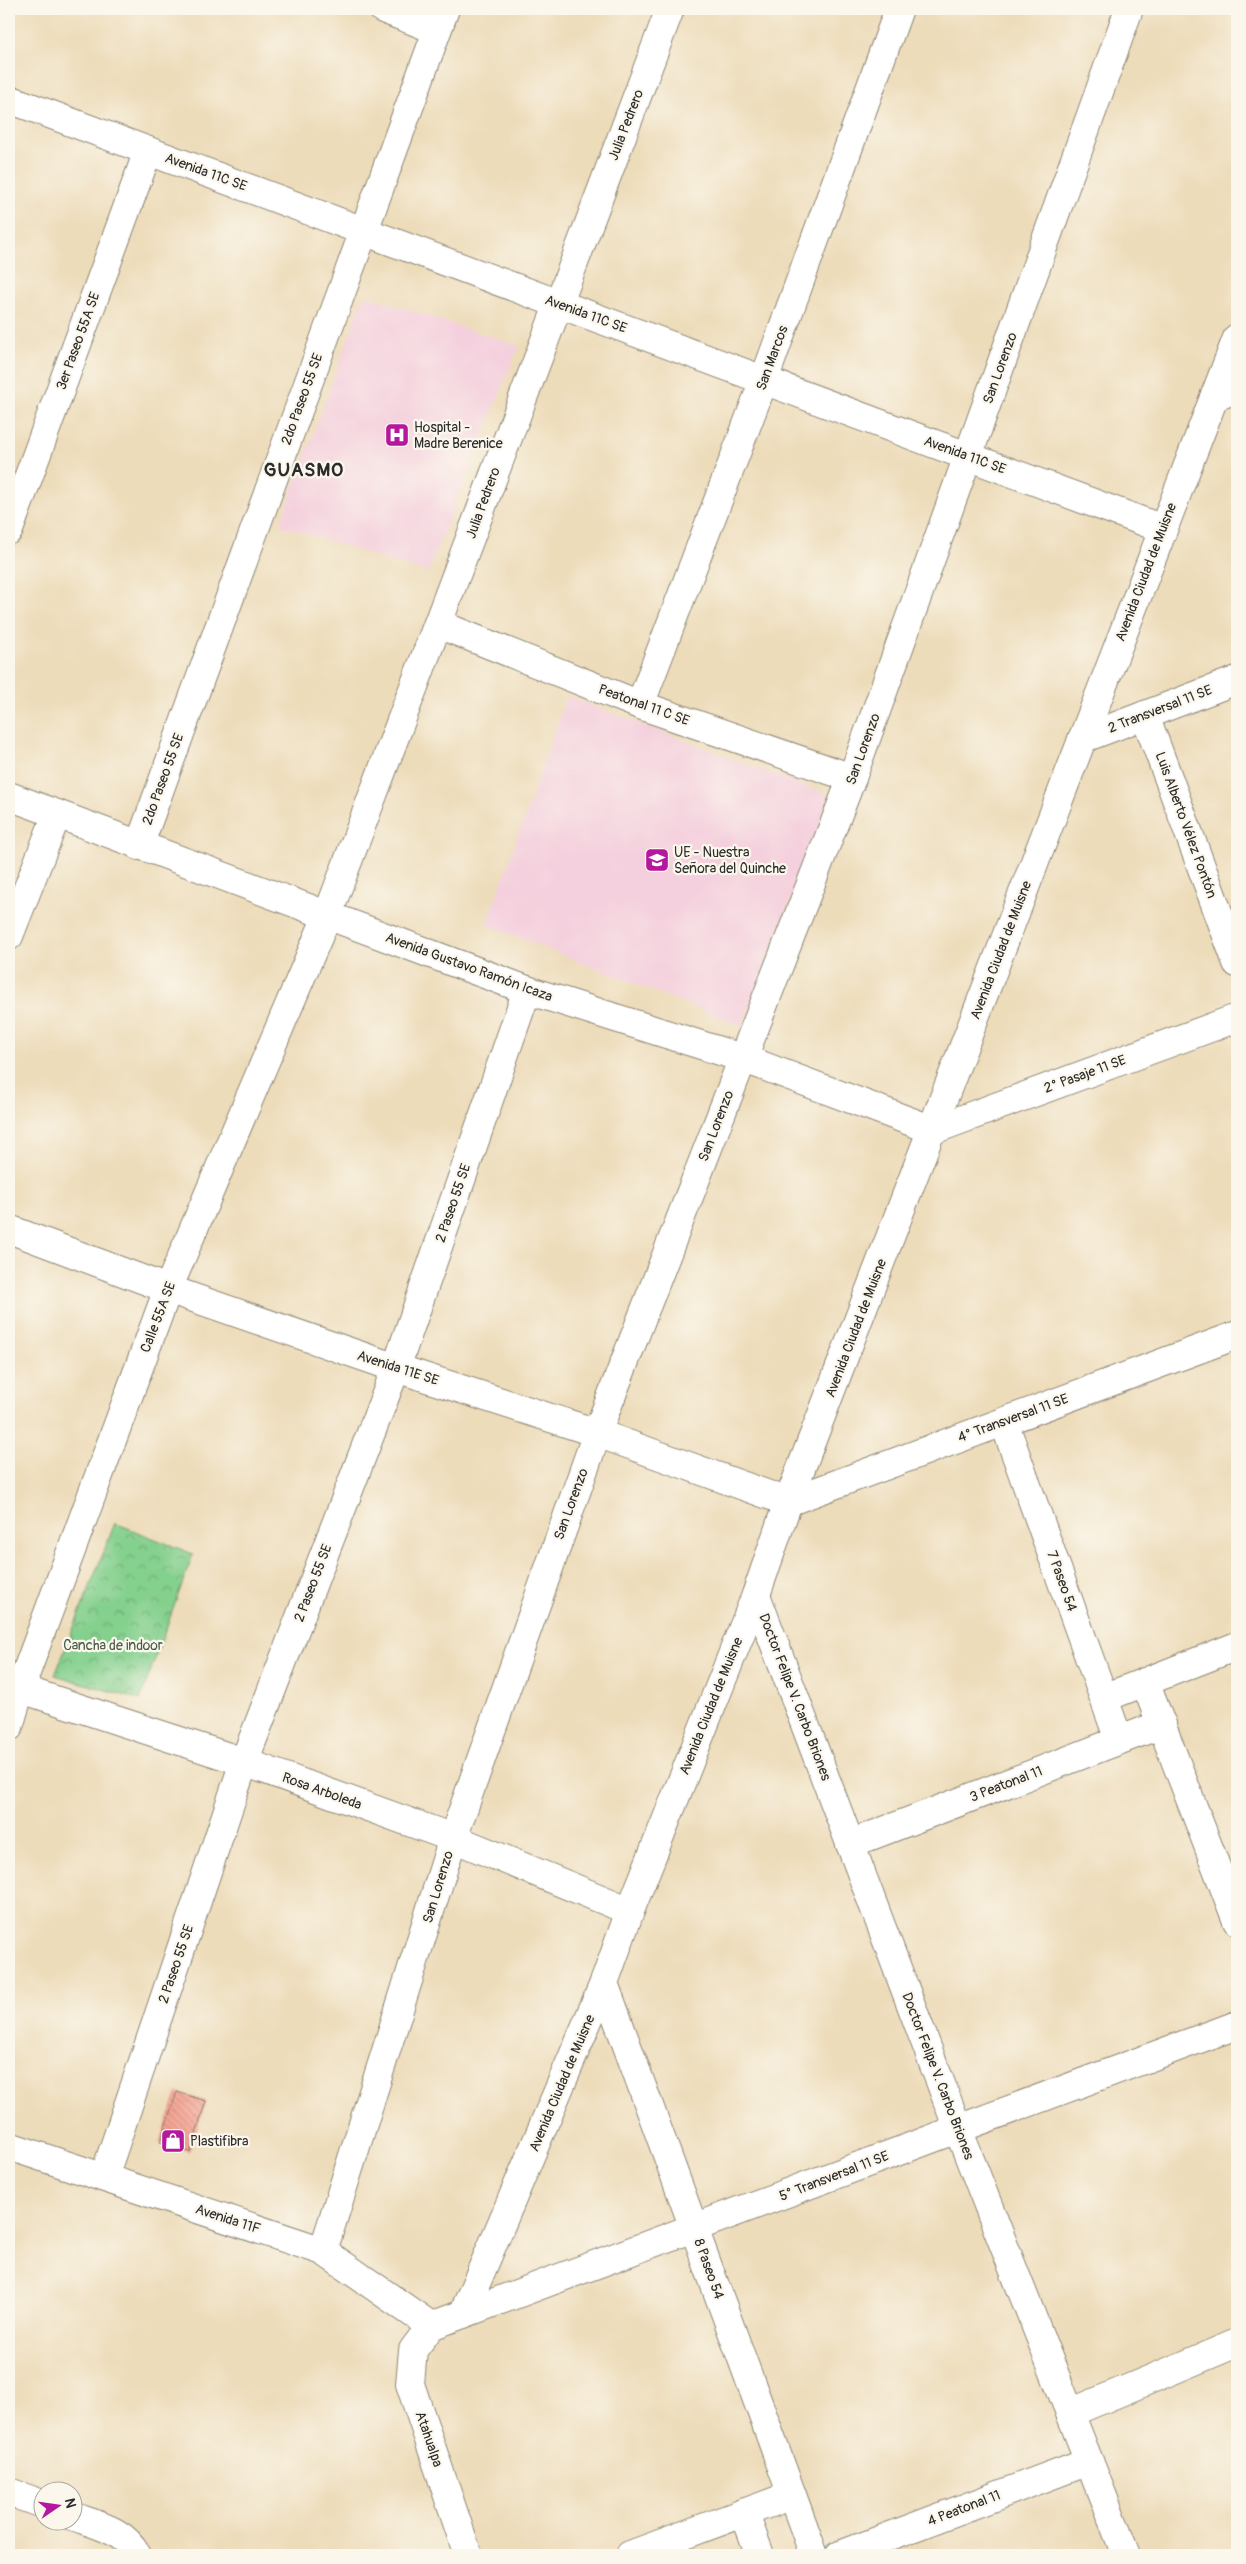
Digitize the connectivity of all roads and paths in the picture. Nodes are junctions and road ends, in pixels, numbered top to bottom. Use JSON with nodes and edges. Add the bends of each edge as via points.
{"nodes":[{"id":1,"x":383,"y":9,"type":"edge"},
{"id":2,"x":670,"y":9,"type":"edge"},
{"id":3,"x":899,"y":9,"type":"edge"},
{"id":4,"x":1129,"y":9,"type":"edge"},
{"id":5,"x":441,"y":20,"type":"edge"},
{"id":6,"x":9,"y":99,"type":"edge"},
{"id":7,"x":148,"y":151,"type":"junction"},
{"id":8,"x":363,"y":231,"type":"junction"},
{"id":9,"x":557,"y":303,"type":"junction"},
{"id":10,"x":1237,"y":338,"type":"edge"},
{"id":11,"x":764,"y":380,"type":"junction"},
{"id":12,"x":1226,"y":393,"type":"edge"},
{"id":13,"x":968,"y":456,"type":"junction"},
{"id":14,"x":1163,"y":529,"type":"junction"},
{"id":15,"x":9,"y":530,"type":"edge"},
{"id":16,"x":438,"y":624,"type":"junction"},
{"id":17,"x":1237,"y":680,"type":"edge"},
{"id":18,"x":640,"y":705,"type":"junction"},
{"id":19,"x":1145,"y":715,"type":"junction"},
{"id":20,"x":1082,"y":739,"type":"junction"},
{"id":21,"x":852,"y":778,"type":"junction"},
{"id":22,"x":9,"y":796,"type":"edge"},
{"id":23,"x":57,"y":814,"type":"junction"},
{"id":24,"x":139,"y":846,"type":"junction"},
{"id":25,"x":328,"y":914,"type":"junction"},
{"id":26,"x":9,"y":936,"type":"edge"},
{"id":27,"x":1237,"y":963,"type":"edge"},
{"id":28,"x":527,"y":990,"type":"junction"},
{"id":29,"x":1237,"y":1018,"type":"edge"},
{"id":30,"x":742,"y":1058,"type":"junction"},
{"id":31,"x":933,"y":1130,"type":"junction"},
{"id":32,"x":9,"y":1229,"type":"edge"},
{"id":33,"x":168,"y":1289,"type":"junction"},
{"id":34,"x":1237,"y":1335,"type":"edge"},
{"id":35,"x":396,"y":1368,"type":"junction"},
{"id":36,"x":1004,"y":1422,"type":"junction"},
{"id":37,"x":597,"y":1433,"type":"junction"},
{"id":38,"x":788,"y":1502,"type":"junction"},
{"id":39,"x":756,"y":1594,"type":"junction"},
{"id":40,"x":1237,"y":1646,"type":"edge"},
{"id":41,"x":1146,"y":1682,"type":"junction"},
{"id":42,"x":14,"y":1687,"type":"edge"},
{"id":43,"x":1104,"y":1698,"type":"junction"},
{"id":44,"x":1162,"y":1724,"type":"junction"},
{"id":45,"x":9,"y":1727,"type":"edge"},
{"id":46,"x":1119,"y":1740,"type":"junction"},
{"id":47,"x":244,"y":1762,"type":"junction"},
{"id":48,"x":453,"y":1838,"type":"junction"},
{"id":49,"x":850,"y":1844,"type":"junction"},
{"id":50,"x":630,"y":1911,"type":"junction"},
{"id":51,"x":1237,"y":1922,"type":"edge"},
{"id":52,"x":604,"y":1983,"type":"junction"},
{"id":53,"x":1237,"y":2025,"type":"edge"},
{"id":54,"x":958,"y":2130,"type":"junction"},
{"id":55,"x":9,"y":2146,"type":"edge"},
{"id":56,"x":104,"y":2177,"type":"junction"},
{"id":57,"x":694,"y":2228,"type":"junction"},
{"id":58,"x":323,"y":2251,"type":"junction"},
{"id":59,"x":464,"y":2314,"type":"junction"},
{"id":60,"x":430,"y":2326,"type":"junction"},
{"id":61,"x":1237,"y":2343,"type":"edge"},
{"id":62,"x":1070,"y":2413,"type":"junction"},
{"id":63,"x":1089,"y":2461,"type":"junction"},
{"id":64,"x":9,"y":2492,"type":"edge"},
{"id":65,"x":792,"y":2495,"type":"junction"},
{"id":66,"x":32,"y":2500,"type":"edge"},
{"id":67,"x":744,"y":2512,"type":"junction"},
{"id":68,"x":82,"y":2520,"type":"edge"},
{"id":69,"x":137,"y":2555,"type":"edge"},
{"id":70,"x":468,"y":2555,"type":"edge"},
{"id":71,"x":630,"y":2555,"type":"edge"},
{"id":72,"x":760,"y":2555,"type":"edge"},
{"id":73,"x":814,"y":2555,"type":"edge"},
{"id":74,"x":840,"y":2555,"type":"edge"},
{"id":75,"x":1126,"y":2555,"type":"edge"}],
"edges":[{"from":1,"to":5,"type":"street"},
{"from":2,"to":9,"type":"street","name":"Julia Pedrero"},
{"from":3,"to":11,"type":"street","name":"San Marcos"},
{"from":4,"to":13,"type":"street","name":"San Lorenzo"},
{"from":5,"to":8,"type":"street","name":"2do Paseo 55 SE"},
{"from":6,"to":7,"type":"street","name":"Avenida 11C SE"},
{"from":7,"to":8,"type":"street","name":"Avenida 11C SE"},
{"from":7,"to":15,"type":"street","name":"3er Paseo 55A SE"},
{"from":8,"to":9,"type":"street","name":"Avenida 11C SE"},
{"from":8,"to":24,"type":"street","name":"2do Paseo 55 SE"},
{"from":9,"to":11,"type":"street","name":"Avenida 11C SE"},
{"from":9,"to":16,"type":"street","name":"Julia Pedrero"},
{"from":10,"to":12,"type":"street","name":"Avenida Ciudad de Muisne"},
{"from":11,"to":13,"type":"street","name":"Avenida 11C SE"},
{"from":11,"to":18,"type":"street","name":"San Marcos"},
{"from":12,"to":14,"type":"street","name":"Avenida Ciudad de Muisne"},
{"from":13,"to":14,"type":"street","name":"Avenida 11C SE"},
{"from":13,"to":21,"type":"street","name":"San Lorenzo"},
{"from":14,"to":20,"type":"street","name":"Avenida Ciudad de Muisne"},
{"from":16,"to":18,"type":"street","name":"Peatonal 11 C SE"},
{"from":16,"to":25,"type":"street","name":"Julia Pedrero"},
{"from":17,"to":19,"type":"street","name":"2 Transversal 11 SE"},
{"from":18,"to":21,"type":"street","name":"Peatonal 11 C SE"},
{"from":19,"to":20,"type":"street","name":"2 Transversal 11 SE"},
{"from":19,"to":27,"type":"street","name":"Luis Alberto Vélez Pontón"},
{"from":20,"to":31,"type":"street","name":"Avenida Ciudad de Muisne"},
{"from":21,"to":30,"type":"street","name":"San Lorenzo"},
{"from":22,"to":23,"type":"street","name":"Avenida Gustavo Ramón Icaza"},
{"from":23,"to":24,"type":"street","name":"Avenida Gustavo Ramón Icaza"},
{"from":23,"to":26,"type":"street"},
{"from":24,"to":25,"type":"street","name":"Avenida Gustavo Ramón Icaza"},
{"from":25,"to":28,"type":"street","name":"Avenida Gustavo Ramón Icaza"},
{"from":25,"to":33,"type":"street","name":"Calle 55A SE"},
{"from":28,"to":30,"type":"street","name":"Avenida Gustavo Ramón Icaza"},
{"from":28,"to":35,"type":"street","name":"2 Paseo 55 SE"},
{"from":29,"to":31,"type":"street","name":"2° Pasaje 11 SE"},
{"from":30,"to":31,"type":"street","name":"Avenida Gustavo Ramón Icaza"},
{"from":30,"to":37,"type":"street","name":"San Lorenzo"},
{"from":31,"to":38,"type":"street","name":"Avenida Ciudad de Muisne"},
{"from":32,"to":33,"type":"street","name":"Avenida 11E SE"},
{"from":33,"to":35,"type":"street","name":"Avenida 11E SE"},
{"from":33,"to":42,"type":"street","name":"Calle 55A SE"},
{"from":34,"to":36,"type":"street","name":"4° Transversal 11 SE"},
{"from":35,"to":37,"type":"street","name":"Avenida 11E SE"},
{"from":35,"to":47,"type":"street","name":"2 Paseo 55 SE"},
{"from":36,"to":38,"type":"street","name":"4° Transversal 11 SE"},
{"from":36,"to":43,"type":"street","name":"7 Paseo 54"},
{"from":37,"to":38,"type":"street","name":"Avenida 11E SE"},
{"from":37,"to":48,"type":"street","name":"San Lorenzo"},
{"from":38,"to":39,"type":"street","name":"Avenida Ciudad de Muisne"},
{"from":39,"to":49,"type":"street","name":"Doctor Felipe V. Carbo Briones"},
{"from":39,"to":50,"type":"street","name":"Avenida Ciudad de Muisne"},
{"from":40,"to":41,"type":"street"},
{"from":41,"to":43,"type":"street"},
{"from":41,"to":44,"type":"street"},
{"from":42,"to":45,"type":"street","name":"Calle 55A SE"},
{"from":42,"to":47,"type":"street","name":"Rosa Arboleda"},
{"from":43,"to":46,"type":"street","name":"7 Paseo 54"},
{"from":44,"to":46,"type":"street","name":"3 Peatonal 11"},
{"from":44,"to":51,"type":"street"},
{"from":46,"to":49,"type":"street","name":"3 Peatonal 11"},
{"from":47,"to":48,"type":"street","name":"Rosa Arboleda"},
{"from":47,"to":56,"type":"street","name":"2 Paseo 55 SE"},
{"from":48,"to":50,"type":"street","name":"Rosa Arboleda"},
{"from":48,"to":58,"type":"street","name":"San Lorenzo"},
{"from":49,"to":54,"type":"street","name":"Doctor Felipe V. Carbo Briones"},
{"from":50,"to":52,"type":"street","name":"Avenida Ciudad de Muisne"},
{"from":52,"to":57,"type":"street","name":"8 Paseo 54"},
{"from":52,"to":59,"type":"street","name":"Avenida Ciudad de Muisne"},
{"from":53,"to":54,"type":"street","name":"5° Transversal 11 SE"},
{"from":54,"to":57,"type":"street","name":"5° Transversal 11 SE"},
{"from":54,"to":62,"type":"street","name":"Doctor Felipe V. Carbo Briones"},
{"from":55,"to":56,"type":"street","name":"Avenida 11F"},
{"from":56,"to":58,"type":"street","name":"Avenida 11F"},
{"from":57,"to":59,"type":"street","name":"5° Transversal 11 SE"},
{"from":57,"to":65,"type":"street","name":"8 Paseo 54"},
{"from":58,"to":60,"type":"street","name":"Avenida 11F"},
{"from":59,"to":60,"type":"street","name":"5° Transversal 11 SE"},
{"from":60,"to":70,"type":"street","name":"Atahualpa","via":[[413,2350],[410,2384]]},
{"from":61,"to":62,"type":"street"},
{"from":62,"to":63,"type":"street","name":"Doctor Felipe V. Carbo Briones"},
{"from":63,"to":74,"type":"street","name":"4 Peatonal 11"},
{"from":63,"to":75,"type":"street","name":"Doctor Felipe V. Carbo Briones"},
{"from":64,"to":66,"type":"street"},
{"from":65,"to":67,"type":"street"},
{"from":65,"to":73,"type":"street","name":"8 Paseo 54"},
{"from":67,"to":71,"type":"street"},
{"from":67,"to":72,"type":"street"},
{"from":68,"to":69,"type":"street","via":[[117,2532]]}]}
